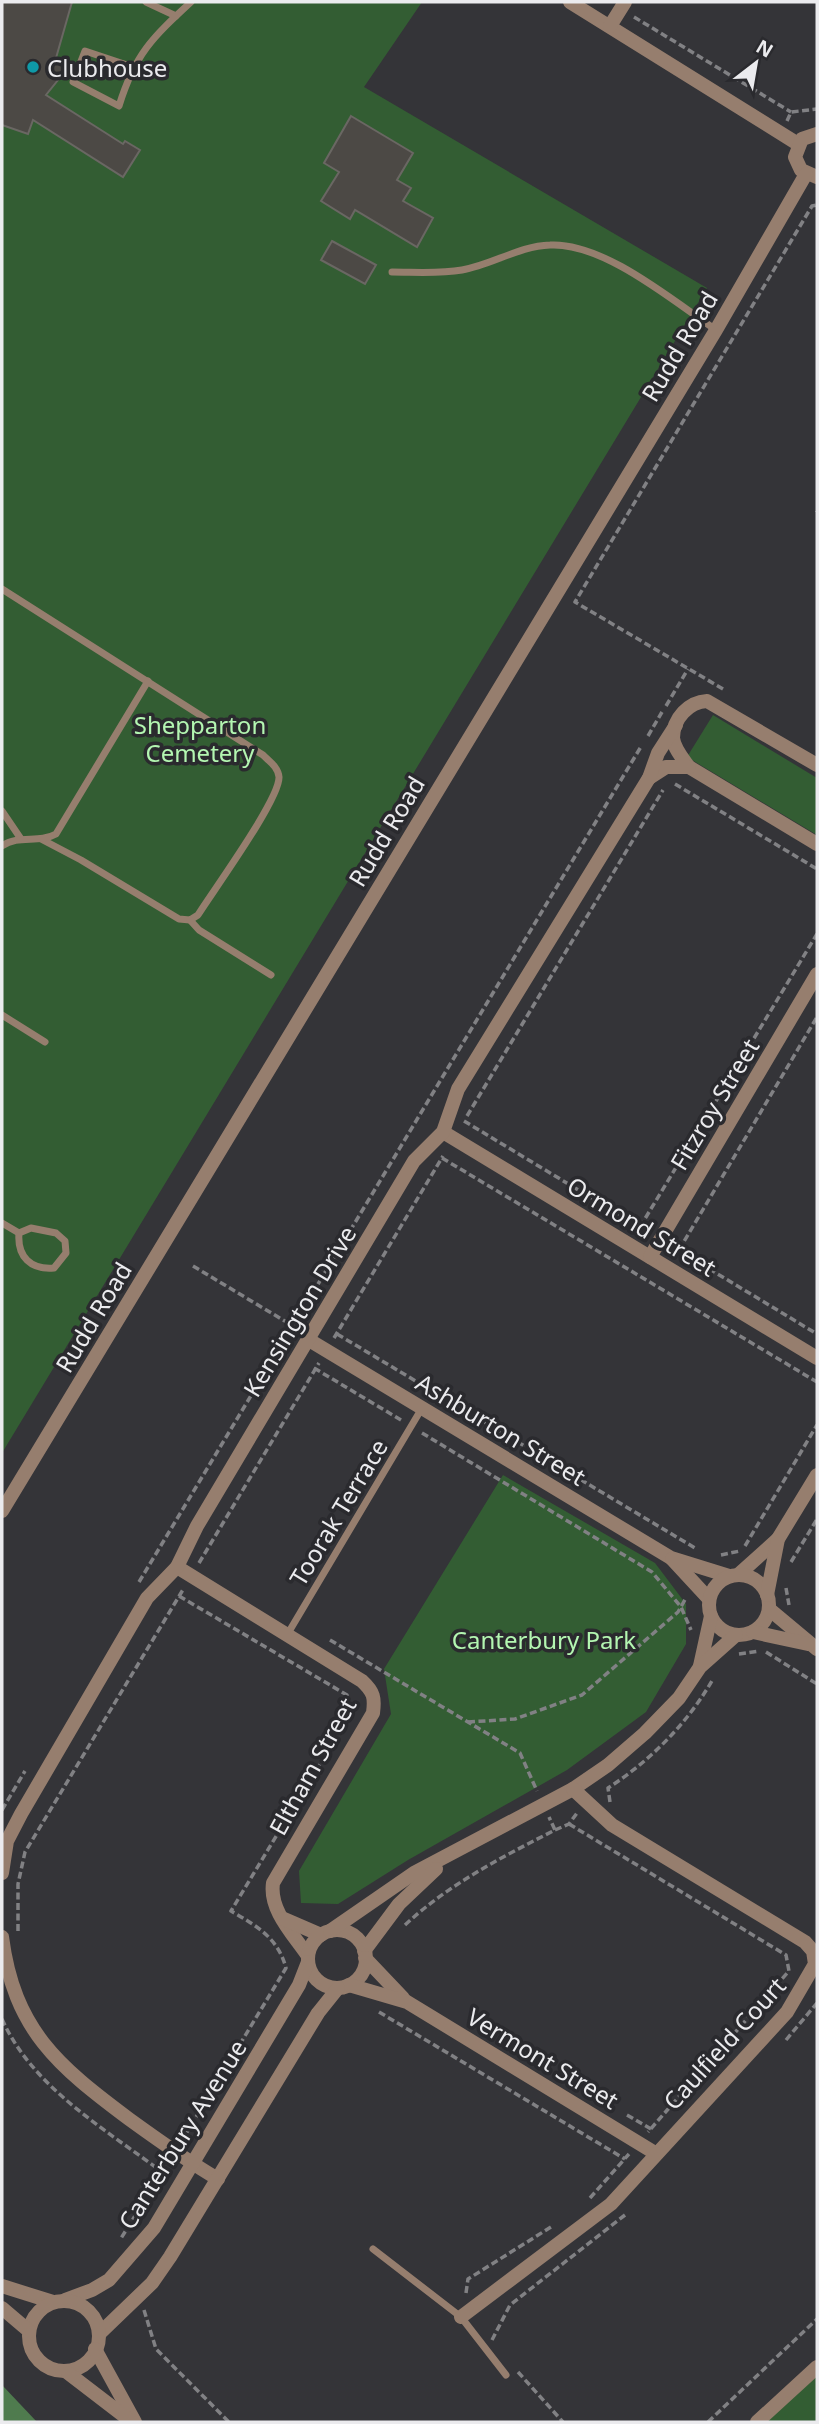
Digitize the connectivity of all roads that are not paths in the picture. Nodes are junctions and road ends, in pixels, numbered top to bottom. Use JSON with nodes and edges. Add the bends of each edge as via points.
{"nodes":[{"id":1,"x":146,"y":2,"type":"edge"},
{"id":2,"x":191,"y":2,"type":"edge"},
{"id":3,"x":570,"y":2,"type":"edge"},
{"id":4,"x":622,"y":5,"type":"edge"},
{"id":5,"x":176,"y":16,"type":"junction"},
{"id":6,"x":610,"y":26,"type":"junction"},
{"id":7,"x":133,"y":67,"type":"junction"},
{"id":8,"x":817,"y":134,"type":"edge"},
{"id":9,"x":798,"y":144,"type":"junction"},
{"id":10,"x":812,"y":175,"type":"edge"},
{"id":11,"x":392,"y":272,"type":"dead end"},
{"id":12,"x":716,"y":330,"type":"junction"},
{"id":13,"x":2,"y":589,"type":"edge"},
{"id":14,"x":148,"y":681,"type":"junction"},
{"id":15,"x":676,"y":725,"type":"junction"},
{"id":16,"x":817,"y":765,"type":"edge"},
{"id":17,"x":689,"y":767,"type":"junction"},
{"id":18,"x":649,"y":778,"type":"junction"},
{"id":19,"x":2,"y":811,"type":"edge"},
{"id":20,"x":21,"y":839,"type":"junction"},
{"id":21,"x":41,"y":839,"type":"junction"},
{"id":22,"x":817,"y":844,"type":"edge"},
{"id":23,"x":2,"y":846,"type":"edge"},
{"id":24,"x":190,"y":920,"type":"junction"},
{"id":25,"x":817,"y":974,"type":"edge"},
{"id":26,"x":271,"y":975,"type":"dead end"},
{"id":27,"x":2,"y":1015,"type":"edge"},
{"id":28,"x":45,"y":1042,"type":"dead end"},
{"id":29,"x":443,"y":1132,"type":"junction"},
{"id":30,"x":2,"y":1223,"type":"edge"},
{"id":31,"x":19,"y":1233,"type":"junction"},
{"id":32,"x":650,"y":1257,"type":"junction"},
{"id":33,"x":309,"y":1340,"type":"junction"},
{"id":34,"x":817,"y":1358,"type":"edge"},
{"id":35,"x":422,"y":1408,"type":"junction"},
{"id":36,"x":817,"y":1475,"type":"edge"},
{"id":37,"x":2,"y":1511,"type":"edge"},
{"id":38,"x":778,"y":1539,"type":"junction"},
{"id":39,"x":670,"y":1558,"type":"junction"},
{"id":40,"x":177,"y":1567,"type":"junction"},
{"id":41,"x":734,"y":1576,"type":"junction"},
{"id":42,"x":709,"y":1599,"type":"junction"},
{"id":43,"x":768,"y":1602,"type":"junction"},
{"id":44,"x":711,"y":1616,"type":"junction"},
{"id":45,"x":753,"y":1632,"type":"junction"},
{"id":46,"x":286,"y":1635,"type":"junction"},
{"id":47,"x":736,"y":1635,"type":"junction"},
{"id":48,"x":813,"y":1647,"type":"edge"},
{"id":49,"x":717,"y":1650,"type":"junction"},
{"id":50,"x":573,"y":1789,"type":"junction"},
{"id":51,"x":450,"y":1856,"type":"junction"},
{"id":52,"x":2,"y":1873,"type":"edge"},
{"id":53,"x":284,"y":1919,"type":"junction"},
{"id":54,"x":325,"y":1933,"type":"junction"},
{"id":55,"x":2,"y":1937,"type":"edge"},
{"id":56,"x":365,"y":1955,"type":"junction"},
{"id":57,"x":308,"y":1959,"type":"junction"},
{"id":58,"x":344,"y":1987,"type":"junction"},
{"id":59,"x":407,"y":2002,"type":"junction"},
{"id":60,"x":655,"y":2152,"type":"junction"},
{"id":61,"x":192,"y":2164,"type":"junction"},
{"id":62,"x":218,"y":2179,"type":"junction"},
{"id":63,"x":373,"y":2249,"type":"dead end"},
{"id":64,"x":2,"y":2286,"type":"edge"},
{"id":65,"x":59,"y":2301,"type":"junction"},
{"id":66,"x":2,"y":2308,"type":"edge"},
{"id":67,"x":461,"y":2317,"type":"junction"},
{"id":68,"x":29,"y":2331,"type":"junction"},
{"id":69,"x":99,"y":2334,"type":"junction"},
{"id":70,"x":95,"y":2349,"type":"junction"},
{"id":71,"x":817,"y":2367,"type":"edge"},
{"id":72,"x":68,"y":2373,"type":"junction"},
{"id":73,"x":506,"y":2375,"type":"dead end"},
{"id":74,"x":133,"y":2422,"type":"edge"},
{"id":75,"x":757,"y":2422,"type":"edge"}],
"edges":[{"from":1,"to":5,"type":"lane"},
{"from":2,"to":5,"type":"lane"},
{"from":3,"to":6,"type":"street"},
{"from":4,"to":6,"type":"street"},
{"from":5,"to":7,"type":"lane","via":[[144,47]]},
{"from":6,"to":9,"type":"street"},
{"from":7,"to":7,"type":"lane","via":[[119,106],[73,82],[85,51]]},
{"from":8,"to":9,"type":"street"},
{"from":9,"to":10,"type":"street","name":"Rudd Road","via":[[797,164]]},
{"from":10,"to":12,"type":"street","name":"Rudd Road"},
{"from":11,"to":12,"type":"lane","via":[[463,270],[533,247],[569,247],[636,276]]},
{"from":12,"to":37,"type":"street","name":"Rudd Road"},
{"from":13,"to":14,"type":"lane"},
{"from":14,"to":21,"type":"lane","via":[[56,834]]},
{"from":14,"to":24,"type":"lane","via":[[263,755],[279,776],[270,802],[198,915]]},
{"from":15,"to":16,"type":"street","name":"Kensington Drive","via":[[686,708],[707,701]]},
{"from":15,"to":17,"type":"street","via":[[673,739]]},
{"from":15,"to":18,"type":"street","name":"Kensington Drive"},
{"from":17,"to":18,"type":"street","via":[[666,767]]},
{"from":17,"to":22,"type":"street"},
{"from":18,"to":29,"type":"street","name":"Kensington Drive","via":[[458,1089]]},
{"from":19,"to":20,"type":"lane"},
{"from":20,"to":21,"type":"lane"},
{"from":20,"to":23,"type":"lane"},
{"from":21,"to":24,"type":"lane","via":[[179,919]]},
{"from":24,"to":26,"type":"lane"},
{"from":25,"to":32,"type":"street","name":"Fitzroy Street"},
{"from":27,"to":28,"type":"lane"},
{"from":29,"to":32,"type":"street","name":"Ormond Street"},
{"from":29,"to":33,"type":"street","name":"Kensington Drive","via":[[414,1161]]},
{"from":30,"to":31,"type":"lane"},
{"from":31,"to":31,"type":"lane","via":[[31,1228],[56,1233],[65,1241],[66,1253],[54,1268],[33,1266],[18,1246]]},
{"from":32,"to":34,"type":"street","name":"Ormond Street"},
{"from":33,"to":35,"type":"street","name":"Ashburton Street"},
{"from":33,"to":40,"type":"street","name":"Kensington Drive","via":[[197,1525]]},
{"from":35,"to":39,"type":"street","name":"Ashburton Street"},
{"from":35,"to":46,"type":"lane","name":"Toorak Terrace"},
{"from":36,"to":38,"type":"street"},
{"from":38,"to":41,"type":"street"},
{"from":38,"to":43,"type":"street"},
{"from":39,"to":41,"type":"street","name":"Ashburton Street"},
{"from":39,"to":42,"type":"street","name":"Ashburton Street"},
{"from":40,"to":46,"type":"street","name":"Eltham Street"},
{"from":40,"to":52,"type":"street","name":"Kensington Drive","via":[[147,1598],[21,1814],[7,1841]]},
{"from":41,"to":42,"type":"street","via":[[713,1590]]},
{"from":41,"to":43,"type":"street","via":[[758,1582]]},
{"from":42,"to":44,"type":"street"},
{"from":43,"to":45,"type":"street","via":[[766,1619]]},
{"from":43,"to":48,"type":"street"},
{"from":44,"to":47,"type":"street","via":[[717,1626]]},
{"from":44,"to":49,"type":"street"},
{"from":45,"to":47,"type":"street"},
{"from":45,"to":48,"type":"street"},
{"from":46,"to":53,"type":"street","name":"Eltham Street","via":[[362,1681],[375,1699],[373,1713],[273,1883],[274,1908]]},
{"from":47,"to":49,"type":"street"},
{"from":49,"to":50,"type":"street","via":[[645,1733]]},
{"from":50,"to":51,"type":"street"},
{"from":50,"to":60,"type":"street","name":"Caulfield Court","via":[[612,1825],[813,1951],[815,1965],[787,2012]]},
{"from":51,"to":54,"type":"street","via":[[390,1888]]},
{"from":51,"to":56,"type":"street","via":[[399,1904]]},
{"from":53,"to":54,"type":"street"},
{"from":53,"to":57,"type":"street"},
{"from":54,"to":56,"type":"street","via":[[349,1933]]},
{"from":54,"to":57,"type":"street","via":[[313,1942]]},
{"from":55,"to":61,"type":"street","via":[[6,1969],[37,2038],[65,2070]]},
{"from":56,"to":58,"type":"street","via":[[362,1974]]},
{"from":56,"to":59,"type":"street","name":"Vermont Street"},
{"from":57,"to":58,"type":"street","via":[[319,1982]]},
{"from":57,"to":61,"type":"street","name":"Canterbury Avenue","via":[[299,1985]]},
{"from":58,"to":59,"type":"street","name":"Vermont Street"},
{"from":58,"to":62,"type":"street","via":[[318,2014]]},
{"from":59,"to":60,"type":"street","name":"Vermont Street"},
{"from":60,"to":67,"type":"street","name":"Caulfield Court","via":[[611,2204]]},
{"from":61,"to":62,"type":"street"},
{"from":61,"to":65,"type":"street","name":"Canterbury Avenue","via":[[130,2259],[92,2290]]},
{"from":62,"to":69,"type":"street","via":[[152,2283]]},
{"from":63,"to":67,"type":"lane"},
{"from":64,"to":65,"type":"street"},
{"from":65,"to":68,"type":"street","via":[[40,2310]]},
{"from":65,"to":69,"type":"street","via":[[90,2311]]},
{"from":66,"to":68,"type":"street"},
{"from":67,"to":73,"type":"lane"},
{"from":68,"to":72,"type":"street","via":[[34,2357],[57,2372]]},
{"from":69,"to":70,"type":"street"},
{"from":70,"to":72,"type":"street","via":[[81,2370]]},
{"from":70,"to":74,"type":"street"},
{"from":71,"to":75,"type":"street"},
{"from":72,"to":74,"type":"street"}]}
